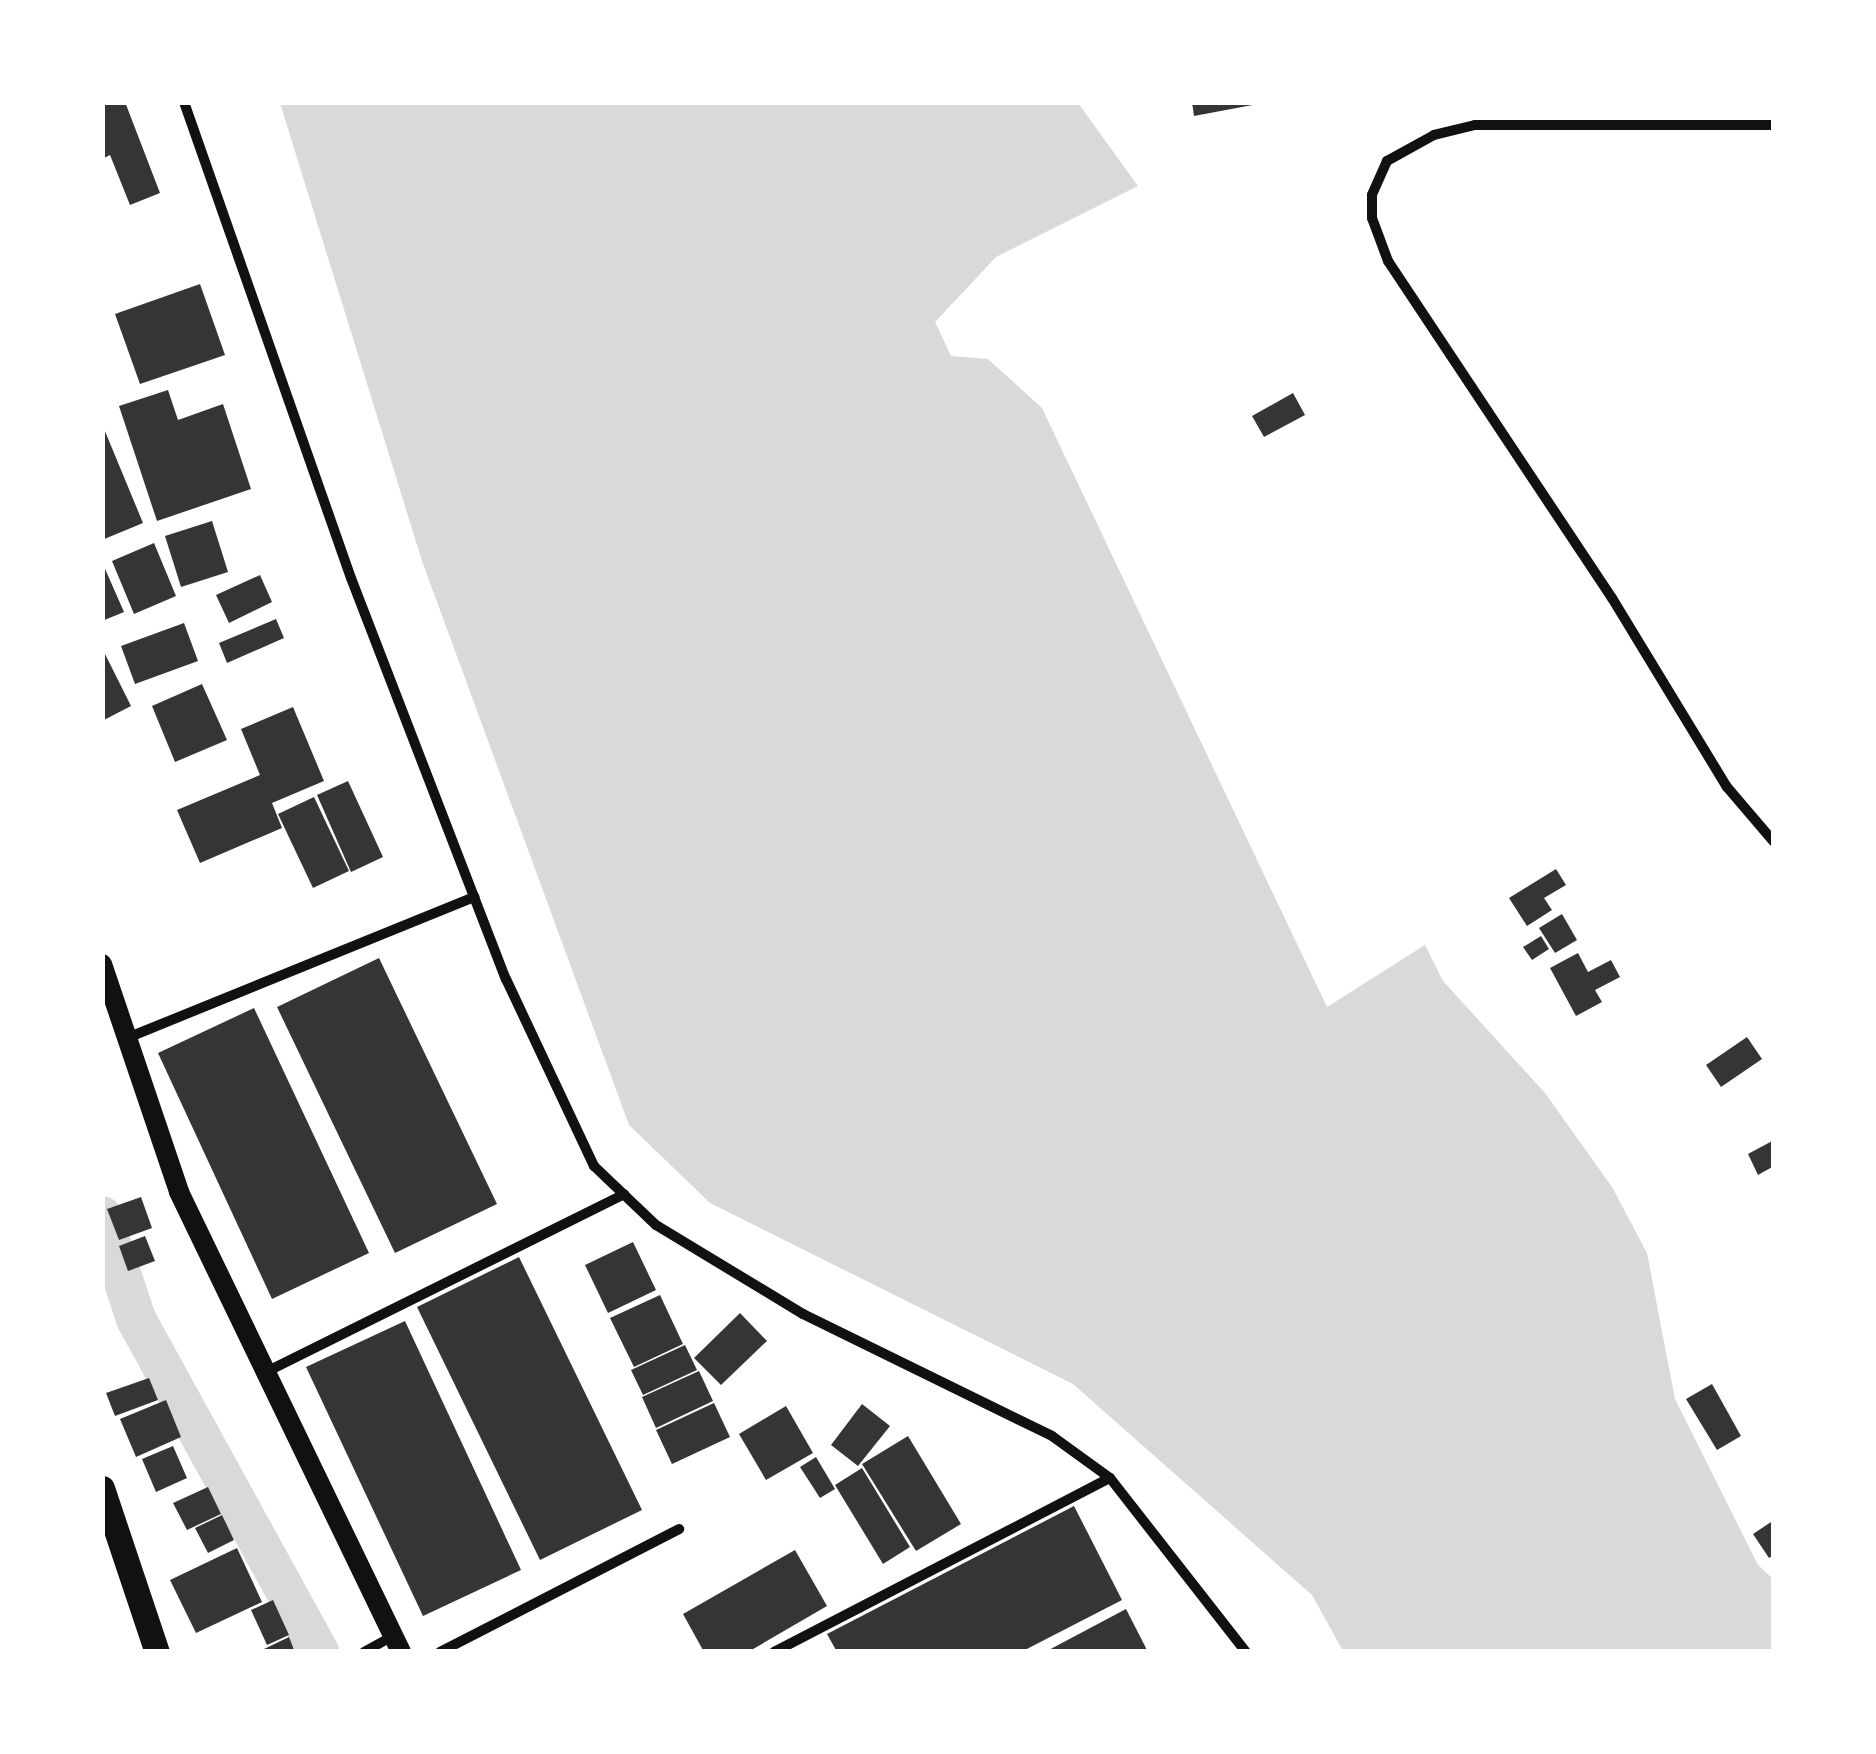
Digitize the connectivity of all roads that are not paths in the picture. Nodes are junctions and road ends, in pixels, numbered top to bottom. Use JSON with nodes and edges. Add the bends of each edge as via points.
{"nodes":[{"id":1,"x":184,"y":102,"type":"edge"},
{"id":2,"x":1774,"y":125,"type":"edge"},
{"id":3,"x":1774,"y":842,"type":"edge"},
{"id":4,"x":474,"y":896,"type":"junction"},
{"id":5,"x":102,"y":964,"type":"edge"},
{"id":6,"x":126,"y":1038,"type":"junction"},
{"id":7,"x":624,"y":1194,"type":"junction"},
{"id":8,"x":265,"y":1373,"type":"junction"},
{"id":9,"x":1110,"y":1478,"type":"junction"},
{"id":10,"x":102,"y":1488,"type":"edge"},
{"id":11,"x":679,"y":1529,"type":"dead end"},
{"id":12,"x":397,"y":1643,"type":"edge"},
{"id":13,"x":158,"y":1652,"type":"edge"},
{"id":14,"x":364,"y":1652,"type":"edge"},
{"id":15,"x":440,"y":1652,"type":"edge"},
{"id":16,"x":774,"y":1652,"type":"edge"},
{"id":17,"x":1246,"y":1652,"type":"edge"}],
"edges":[{"from":1,"to":4,"type":"street","via":[[351,578]]},
{"from":2,"to":3,"type":"street","via":[[1475,126],[1406,146],[1387,161],[1372,195],[1376,240],[1388,261],[1612,598],[1727,788]]},
{"from":4,"to":6,"type":"street"},
{"from":4,"to":7,"type":"street","via":[[594,1166]]},
{"from":5,"to":6,"type":"main road"},
{"from":6,"to":8,"type":"main road","via":[[178,1192]]},
{"from":7,"to":8,"type":"street"},
{"from":7,"to":9,"type":"street","via":[[656,1225],[803,1314],[1052,1436]]},
{"from":8,"to":12,"type":"main road"},
{"from":9,"to":16,"type":"street"},
{"from":9,"to":17,"type":"street"},
{"from":10,"to":13,"type":"main road"},
{"from":11,"to":15,"type":"street"},
{"from":12,"to":14,"type":"street"}]}
